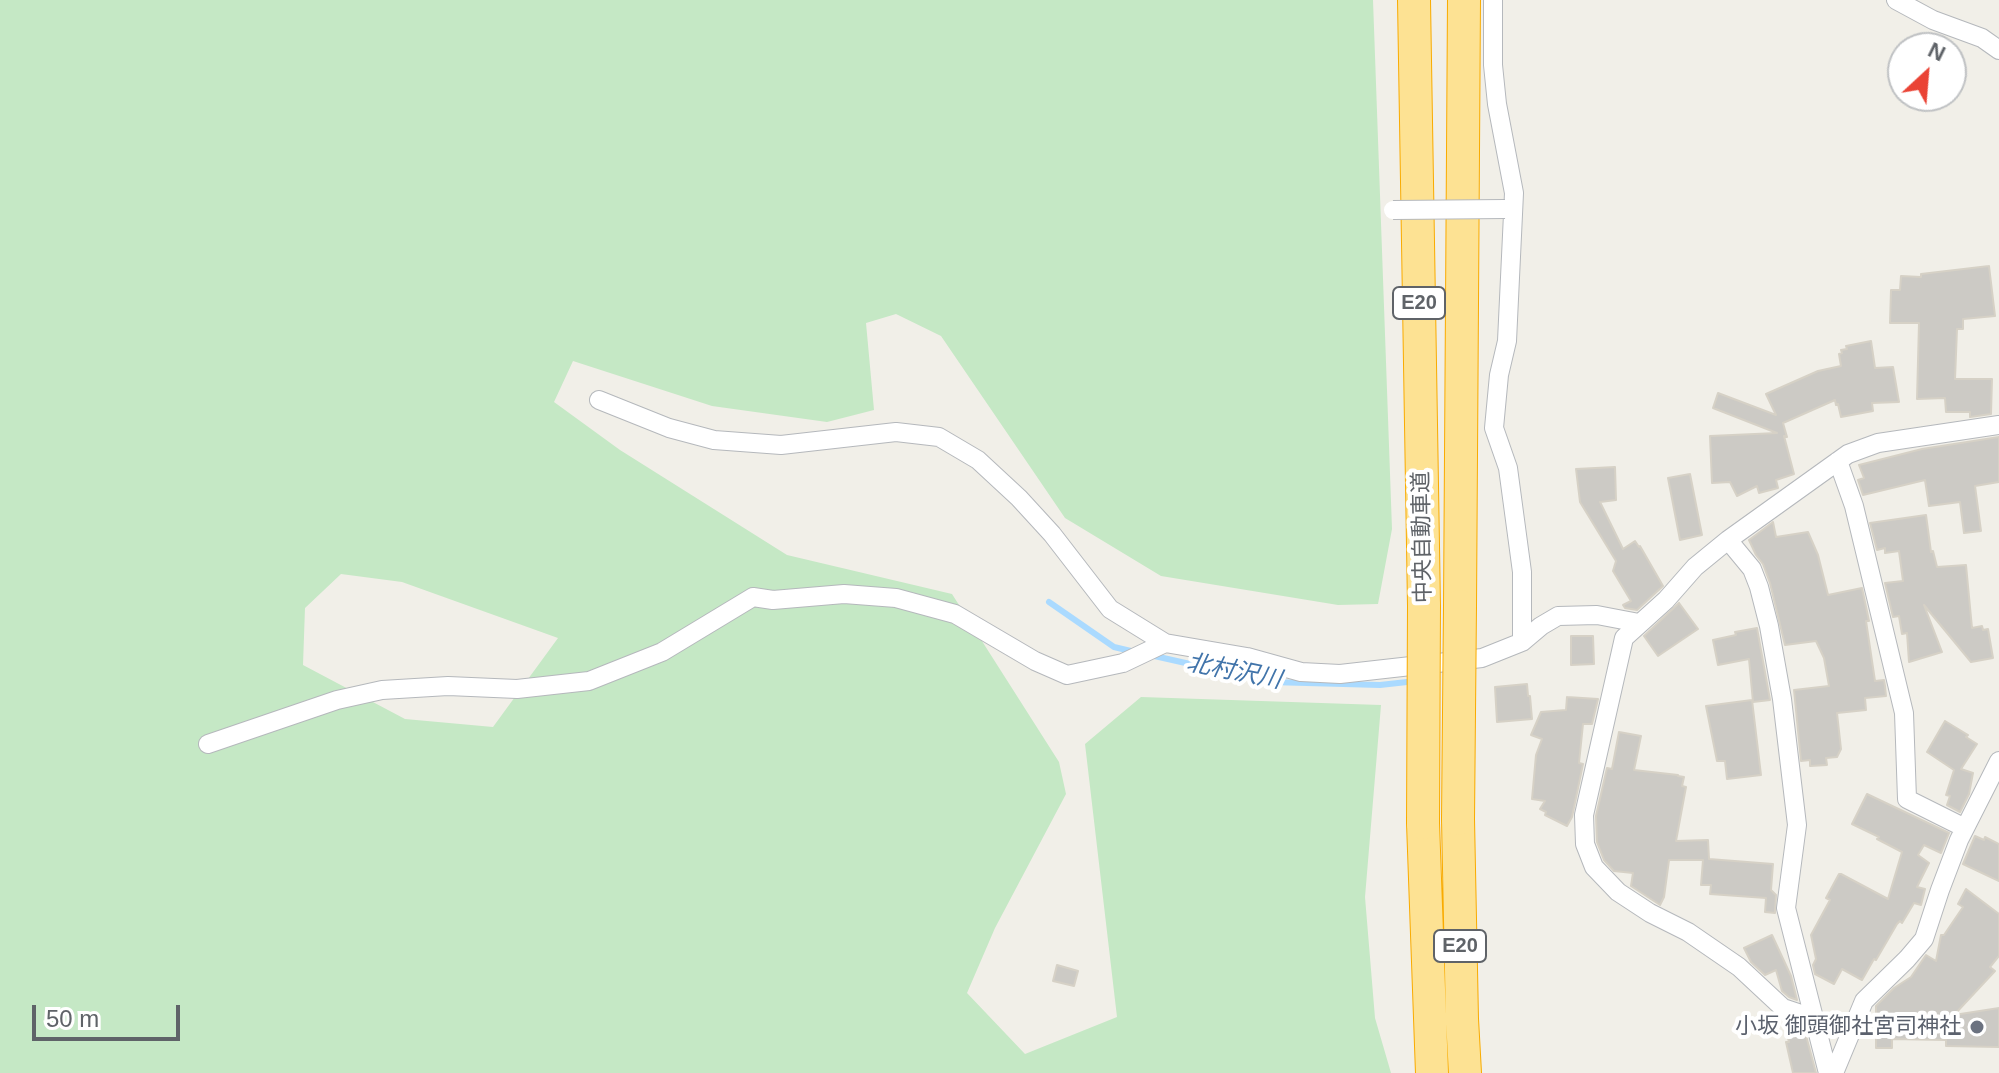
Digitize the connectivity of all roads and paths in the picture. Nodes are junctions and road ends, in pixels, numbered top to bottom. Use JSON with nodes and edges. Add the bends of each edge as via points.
{"nodes":[{"id":1,"x":1414,"y":0,"type":"edge"},
{"id":2,"x":1464,"y":0,"type":"edge"},
{"id":3,"x":1493,"y":0,"type":"edge"},
{"id":4,"x":1896,"y":0,"type":"edge"},
{"id":5,"x":1999,"y":50,"type":"edge"},
{"id":6,"x":1509,"y":208,"type":"junction"},
{"id":7,"x":1393,"y":210,"type":"dead end"},
{"id":8,"x":599,"y":400,"type":"dead end"},
{"id":9,"x":1999,"y":425,"type":"edge"},
{"id":10,"x":1838,"y":461,"type":"junction"},
{"id":11,"x":1728,"y":540,"type":"junction"},
{"id":12,"x":1639,"y":623,"type":"junction"},
{"id":13,"x":1522,"y":642,"type":"junction"},
{"id":14,"x":1165,"y":643,"type":"junction"},
{"id":15,"x":208,"y":744,"type":"dead end"},
{"id":16,"x":1999,"y":761,"type":"edge"},
{"id":17,"x":1965,"y":828,"type":"junction"},
{"id":18,"x":1813,"y":1018,"type":"junction"},
{"id":19,"x":1432,"y":1073,"type":"edge"},
{"id":20,"x":1465,"y":1073,"type":"edge"},
{"id":21,"x":1828,"y":1073,"type":"edge"},
{"id":22,"x":1834,"y":1073,"type":"edge"}],
"edges":[{"from":1,"to":19,"type":"highway","name":"中央自動車道","number":"E20","bridge":true,"via":[[1423,823]]},
{"from":2,"to":20,"type":"highway","name":"中央自動車道","number":"E20","bridge":true,"via":[[1458,819]]},
{"from":3,"to":6,"type":"street","via":[[1497,104],[1514,193]]},
{"from":4,"to":5,"type":"street"},
{"from":6,"to":7,"type":"street","bridge":true},
{"from":6,"to":13,"type":"street","via":[[1507,341],[1494,428],[1508,468],[1522,572]]},
{"from":8,"to":14,"type":"street","via":[[714,440],[781,445],[896,432],[939,437],[978,460],[1019,498],[1110,609]]},
{"from":9,"to":10,"type":"street","via":[[1878,443]]},
{"from":10,"to":11,"type":"street"},
{"from":10,"to":17,"type":"street","via":[[1854,506],[1904,713],[1907,799]]},
{"from":11,"to":12,"type":"street"},
{"from":11,"to":18,"type":"street","via":[[1752,569],[1759,587],[1782,699],[1797,825],[1786,908]]},
{"from":12,"to":13,"type":"street","via":[[1597,615],[1558,616]]},
{"from":12,"to":18,"type":"street","via":[[1624,638],[1584,815],[1585,844],[1594,867],[1618,892],[1739,967],[1783,1008]]},
{"from":13,"to":14,"type":"street","via":[[1482,658],[1340,674],[1301,672]]},
{"from":14,"to":15,"type":"street","via":[[1123,663],[1067,675],[955,614],[896,598],[753,597],[662,652],[589,681],[517,689],[382,690]]},
{"from":16,"to":17,"type":"street"},
{"from":17,"to":22,"type":"street","via":[[1924,939],[1864,1001]]},
{"from":18,"to":21,"type":"street"}]}
